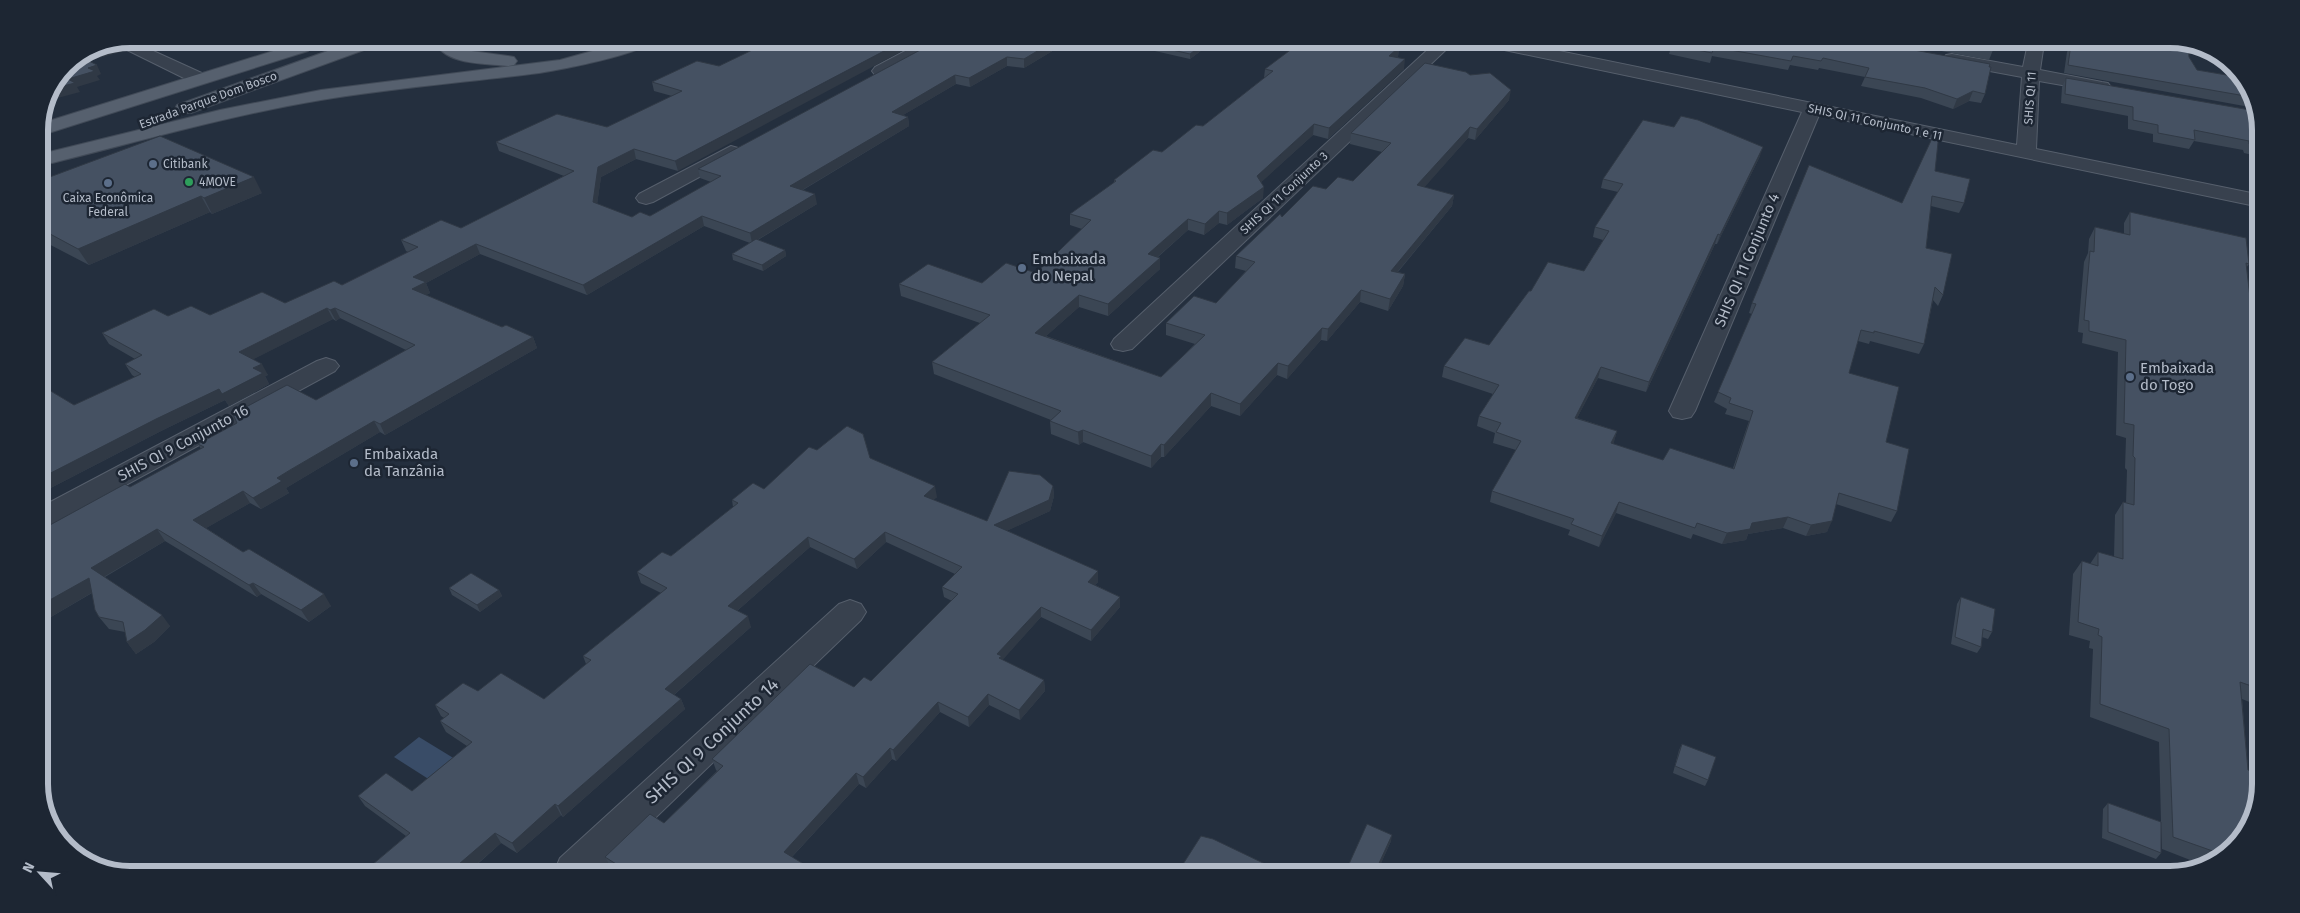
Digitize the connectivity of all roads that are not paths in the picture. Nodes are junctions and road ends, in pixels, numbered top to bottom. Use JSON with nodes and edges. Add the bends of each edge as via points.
{"nodes":[{"id":1,"x":133,"y":48,"type":"edge"},
{"id":2,"x":300,"y":48,"type":"edge"},
{"id":3,"x":352,"y":48,"type":"edge"},
{"id":4,"x":450,"y":48,"type":"edge"},
{"id":5,"x":597,"y":48,"type":"edge"},
{"id":6,"x":626,"y":48,"type":"edge"},
{"id":7,"x":923,"y":48,"type":"edge"},
{"id":8,"x":1440,"y":48,"type":"edge"},
{"id":9,"x":1519,"y":48,"type":"edge"},
{"id":10,"x":2035,"y":48,"type":"edge"},
{"id":11,"x":1937,"y":57,"type":"edge"},
{"id":12,"x":2031,"y":74,"type":"junction"},
{"id":13,"x":868,"y":78,"type":"edge"},
{"id":14,"x":200,"y":80,"type":"junction"},
{"id":15,"x":2116,"y":90,"type":"edge"},
{"id":16,"x":1812,"y":109,"type":"junction"},
{"id":17,"x":48,"y":127,"type":"edge"},
{"id":18,"x":748,"y":143,"type":"edge"},
{"id":19,"x":2026,"y":152,"type":"junction"},
{"id":20,"x":48,"y":158,"type":"edge"},
{"id":21,"x":48,"y":159,"type":"edge"},
{"id":22,"x":646,"y":198,"type":"dead end"},
{"id":23,"x":2252,"y":199,"type":"edge"},
{"id":24,"x":1122,"y":344,"type":"dead end"},
{"id":25,"x":326,"y":366,"type":"dead end"},
{"id":26,"x":1682,"y":411,"type":"dead end"},
{"id":27,"x":48,"y":515,"type":"edge"},
{"id":28,"x":850,"y":612,"type":"dead end"},
{"id":29,"x":578,"y":866,"type":"edge"}],
"edges":[{"from":1,"to":14,"type":"street"},
{"from":2,"to":14,"type":"main road","name":"Estrada Parque Dom Bosco"},
{"from":3,"to":20,"type":"main road","name":"Estrada Parque Dom Bosco"},
{"from":4,"to":5,"type":"main road","via":[[459,55],[523,61]]},
{"from":6,"to":21,"type":"main road","via":[[560,65],[321,95]]},
{"from":7,"to":13,"type":"street"},
{"from":8,"to":24,"type":"street","name":"SHIS QI 11 Conjunto 3"},
{"from":9,"to":16,"type":"street","name":"SHIS QI 11 Conjunto 1 e 11"},
{"from":10,"to":12,"type":"street","name":"SHIS QI 11"},
{"from":11,"to":12,"type":"street"},
{"from":12,"to":15,"type":"street"},
{"from":12,"to":19,"type":"street","name":"SHIS QI 11"},
{"from":14,"to":17,"type":"main road","name":"Estrada Parque Dom Bosco"},
{"from":16,"to":19,"type":"street","name":"SHIS QI 11 Conjunto 1 e 11"},
{"from":16,"to":26,"type":"street","name":"SHIS QI 11 Conjunto 4"},
{"from":18,"to":22,"type":"street"},
{"from":19,"to":23,"type":"street","name":"SHIS QI 11 Conjunto 1 e 11"},
{"from":25,"to":27,"type":"street","name":"SHIS QI 9 Conjunto 16"},
{"from":28,"to":29,"type":"street","name":"SHIS QI 9 Conjunto 14"}]}
